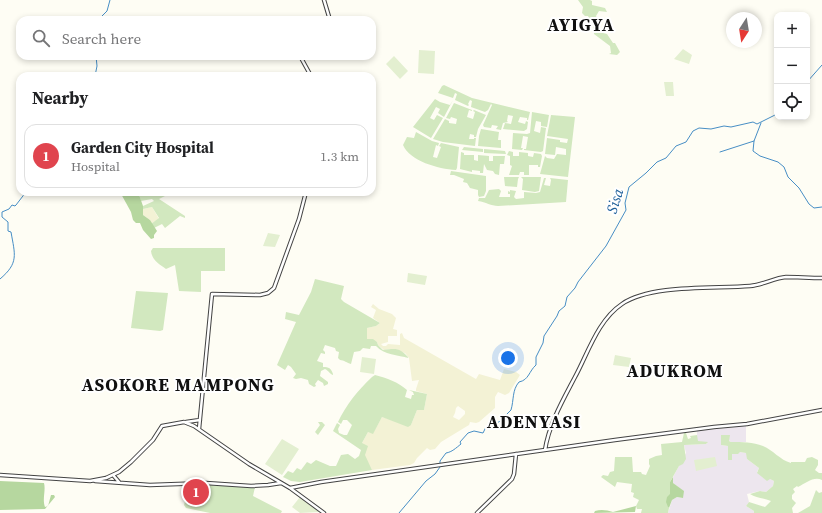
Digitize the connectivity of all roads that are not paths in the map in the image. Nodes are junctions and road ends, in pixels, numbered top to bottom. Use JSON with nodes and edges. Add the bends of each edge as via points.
{"nodes":[{"id":1,"x":324,"y":0,"type":"edge"},
{"id":2,"x":329,"y":16,"type":"edge"},
{"id":3,"x":302,"y":60,"type":"edge"},
{"id":4,"x":309,"y":72,"type":"edge"},
{"id":5,"x":305,"y":196,"type":"edge"},
{"id":6,"x":822,"y":278,"type":"edge"},
{"id":7,"x":822,"y":410,"type":"edge"},
{"id":8,"x":200,"y":420,"type":"junction"},
{"id":9,"x":184,"y":422,"type":"junction"},
{"id":10,"x":199,"y":429,"type":"junction"},
{"id":11,"x":545,"y":450,"type":"junction"},
{"id":12,"x":516,"y":454,"type":"junction"},
{"id":13,"x":0,"y":475,"type":"edge"},
{"id":14,"x":113,"y":475,"type":"junction"},
{"id":15,"x":90,"y":481,"type":"junction"},
{"id":16,"x":282,"y":482,"type":"junction"},
{"id":17,"x":119,"y":483,"type":"junction"},
{"id":18,"x":290,"y":488,"type":"junction"},
{"id":19,"x":324,"y":513,"type":"edge"},
{"id":20,"x":477,"y":513,"type":"edge"}],
"edges":[{"from":1,"to":2,"type":"street"},
{"from":3,"to":4,"type":"street"},
{"from":5,"to":8,"type":"street","via":[[274,288],[260,295],[212,294]]},
{"from":6,"to":11,"type":"street","via":[[786,278],[750,286],[689,288],[647,293],[622,304],[602,326],[594,340],[547,436]]},
{"from":7,"to":11,"type":"street","via":[[747,424]]},
{"from":8,"to":9,"type":"street"},
{"from":8,"to":10,"type":"street"},
{"from":9,"to":10,"type":"street"},
{"from":9,"to":14,"type":"street","via":[[162,426],[144,450]]},
{"from":10,"to":16,"type":"street","via":[[245,461]]},
{"from":11,"to":12,"type":"street"},
{"from":12,"to":18,"type":"street"},
{"from":12,"to":20,"type":"street","via":[[512,479]]},
{"from":13,"to":15,"type":"street"},
{"from":14,"to":15,"type":"street"},
{"from":14,"to":17,"type":"street"},
{"from":15,"to":17,"type":"street"},
{"from":16,"to":17,"type":"street","via":[[251,486]]},
{"from":16,"to":18,"type":"street"},
{"from":18,"to":19,"type":"street"}]}
